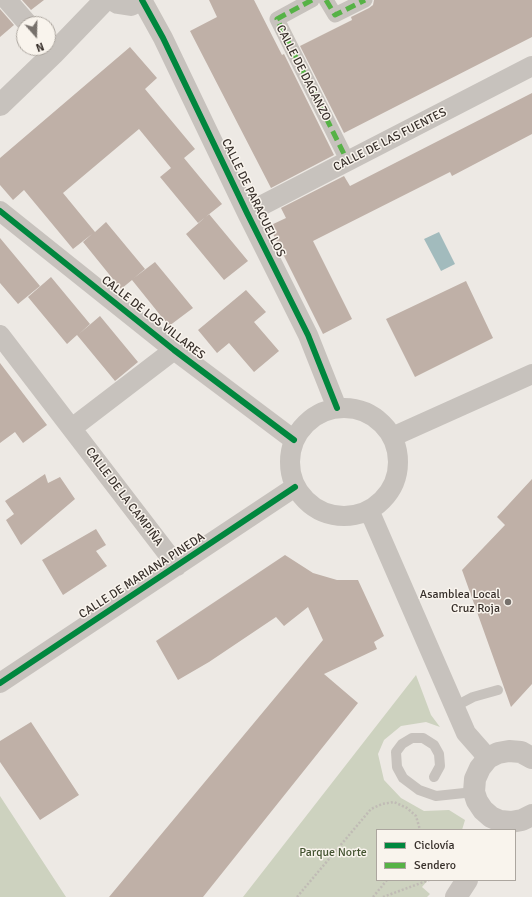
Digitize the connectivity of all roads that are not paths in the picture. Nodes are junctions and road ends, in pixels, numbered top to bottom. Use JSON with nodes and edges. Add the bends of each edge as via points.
{"nodes":[{"id":1,"x":7,"y":0,"type":"edge"},
{"id":2,"x":105,"y":0,"type":"edge"},
{"id":3,"x":113,"y":0,"type":"edge"},
{"id":4,"x":141,"y":0,"type":"edge"},
{"id":5,"x":312,"y":0,"type":"edge"},
{"id":6,"x":326,"y":0,"type":"edge"},
{"id":7,"x":365,"y":0,"type":"edge"},
{"id":8,"x":21,"y":16,"type":"edge"},
{"id":9,"x":56,"y":46,"type":"edge"},
{"id":10,"x":46,"y":56,"type":"edge"},
{"id":11,"x":532,"y":66,"type":"edge"},
{"id":12,"x":0,"y":105,"type":"edge"},
{"id":13,"x":348,"y":162,"type":"junction"},
{"id":14,"x":0,"y":211,"type":"edge"},
{"id":15,"x":247,"y":213,"type":"junction"},
{"id":16,"x":0,"y":335,"type":"edge"},
{"id":17,"x":174,"y":350,"type":"junction"},
{"id":18,"x":532,"y":374,"type":"edge"},
{"id":19,"x":337,"y":408,"type":"junction"},
{"id":20,"x":72,"y":428,"type":"junction"},
{"id":21,"x":392,"y":437,"type":"junction"},
{"id":22,"x":294,"y":440,"type":"junction"},
{"id":23,"x":295,"y":487,"type":"junction"},
{"id":24,"x":369,"y":510,"type":"junction"},
{"id":25,"x":176,"y":566,"type":"junction"},
{"id":26,"x":0,"y":683,"type":"edge"},
{"id":27,"x":498,"y":690,"type":"dead end"},
{"id":28,"x":454,"y":707,"type":"junction"},
{"id":29,"x":488,"y":758,"type":"junction"},
{"id":30,"x":532,"y":758,"type":"edge"},
{"id":31,"x":434,"y":777,"type":"dead end"},
{"id":32,"x":474,"y":792,"type":"junction"},
{"id":33,"x":532,"y":815,"type":"edge"},
{"id":34,"x":499,"y":825,"type":"edge"},
{"id":35,"x":467,"y":881,"type":"edge"},
{"id":36,"x":456,"y":897,"type":"edge"}],
"edges":[{"from":1,"to":8,"type":"street"},
{"from":2,"to":9,"type":"street"},
{"from":3,"to":4,"type":"street","via":[[118,4],[131,5]]},
{"from":4,"to":15,"type":"street","name":"CALLE DE PARACUELLOS","via":[[163,38]]},
{"from":5,"to":13,"type":"street","name":"CALLE DE DAGANZO","via":[[277,19]]},
{"from":6,"to":7,"type":"street","via":[[335,16]]},
{"from":10,"to":12,"type":"street"},
{"from":11,"to":13,"type":"street","name":"CALLE DE LAS FUENTES"},
{"from":13,"to":15,"type":"street","name":"CALLE DE LAS FUENTES"},
{"from":14,"to":17,"type":"street","name":"CALLE DE LOS VILLARES"},
{"from":15,"to":19,"type":"street","name":"CALLE DE PARACUELLOS","via":[[308,334]]},
{"from":16,"to":20,"type":"street","name":"CALLE DE LA CAMPIÑA"},
{"from":17,"to":20,"type":"street"},
{"from":17,"to":22,"type":"street","name":"CALLE DE LOS VILLARES"},
{"from":18,"to":21,"type":"street"},
{"from":19,"to":21,"type":"street","via":[[354,408],[369,414],[383,424]]},
{"from":19,"to":22,"type":"street","via":[[319,413],[304,424]]},
{"from":20,"to":25,"type":"street","name":"CALLE DE LA CAMPIÑA"},
{"from":21,"to":24,"type":"street","via":[[397,454],[396,476],[382,500]]},
{"from":22,"to":23,"type":"street","via":[[289,456],[290,472]]},
{"from":23,"to":24,"type":"street","via":[[310,504],[335,516]]},
{"from":23,"to":25,"type":"street","name":"CALLE DE MARIANA PINEDA"},
{"from":24,"to":28,"type":"street"},
{"from":25,"to":26,"type":"street","name":"CALLE DE MARIANA PINEDA"},
{"from":27,"to":28,"type":"lane","via":[[473,697]]},
{"from":28,"to":29,"type":"street","via":[[466,733]]},
{"from":29,"to":30,"type":"street","via":[[509,751],[521,752]]},
{"from":29,"to":32,"type":"street","via":[[475,779]]},
{"from":31,"to":32,"type":"lane","via":[[440,766],[439,754],[434,744],[423,738],[412,738],[402,744],[396,752],[397,767],[403,778],[418,790],[436,796]]},
{"from":32,"to":34,"type":"street","via":[[483,810]]},
{"from":33,"to":34,"type":"street"},
{"from":35,"to":36,"type":"street"}]}
